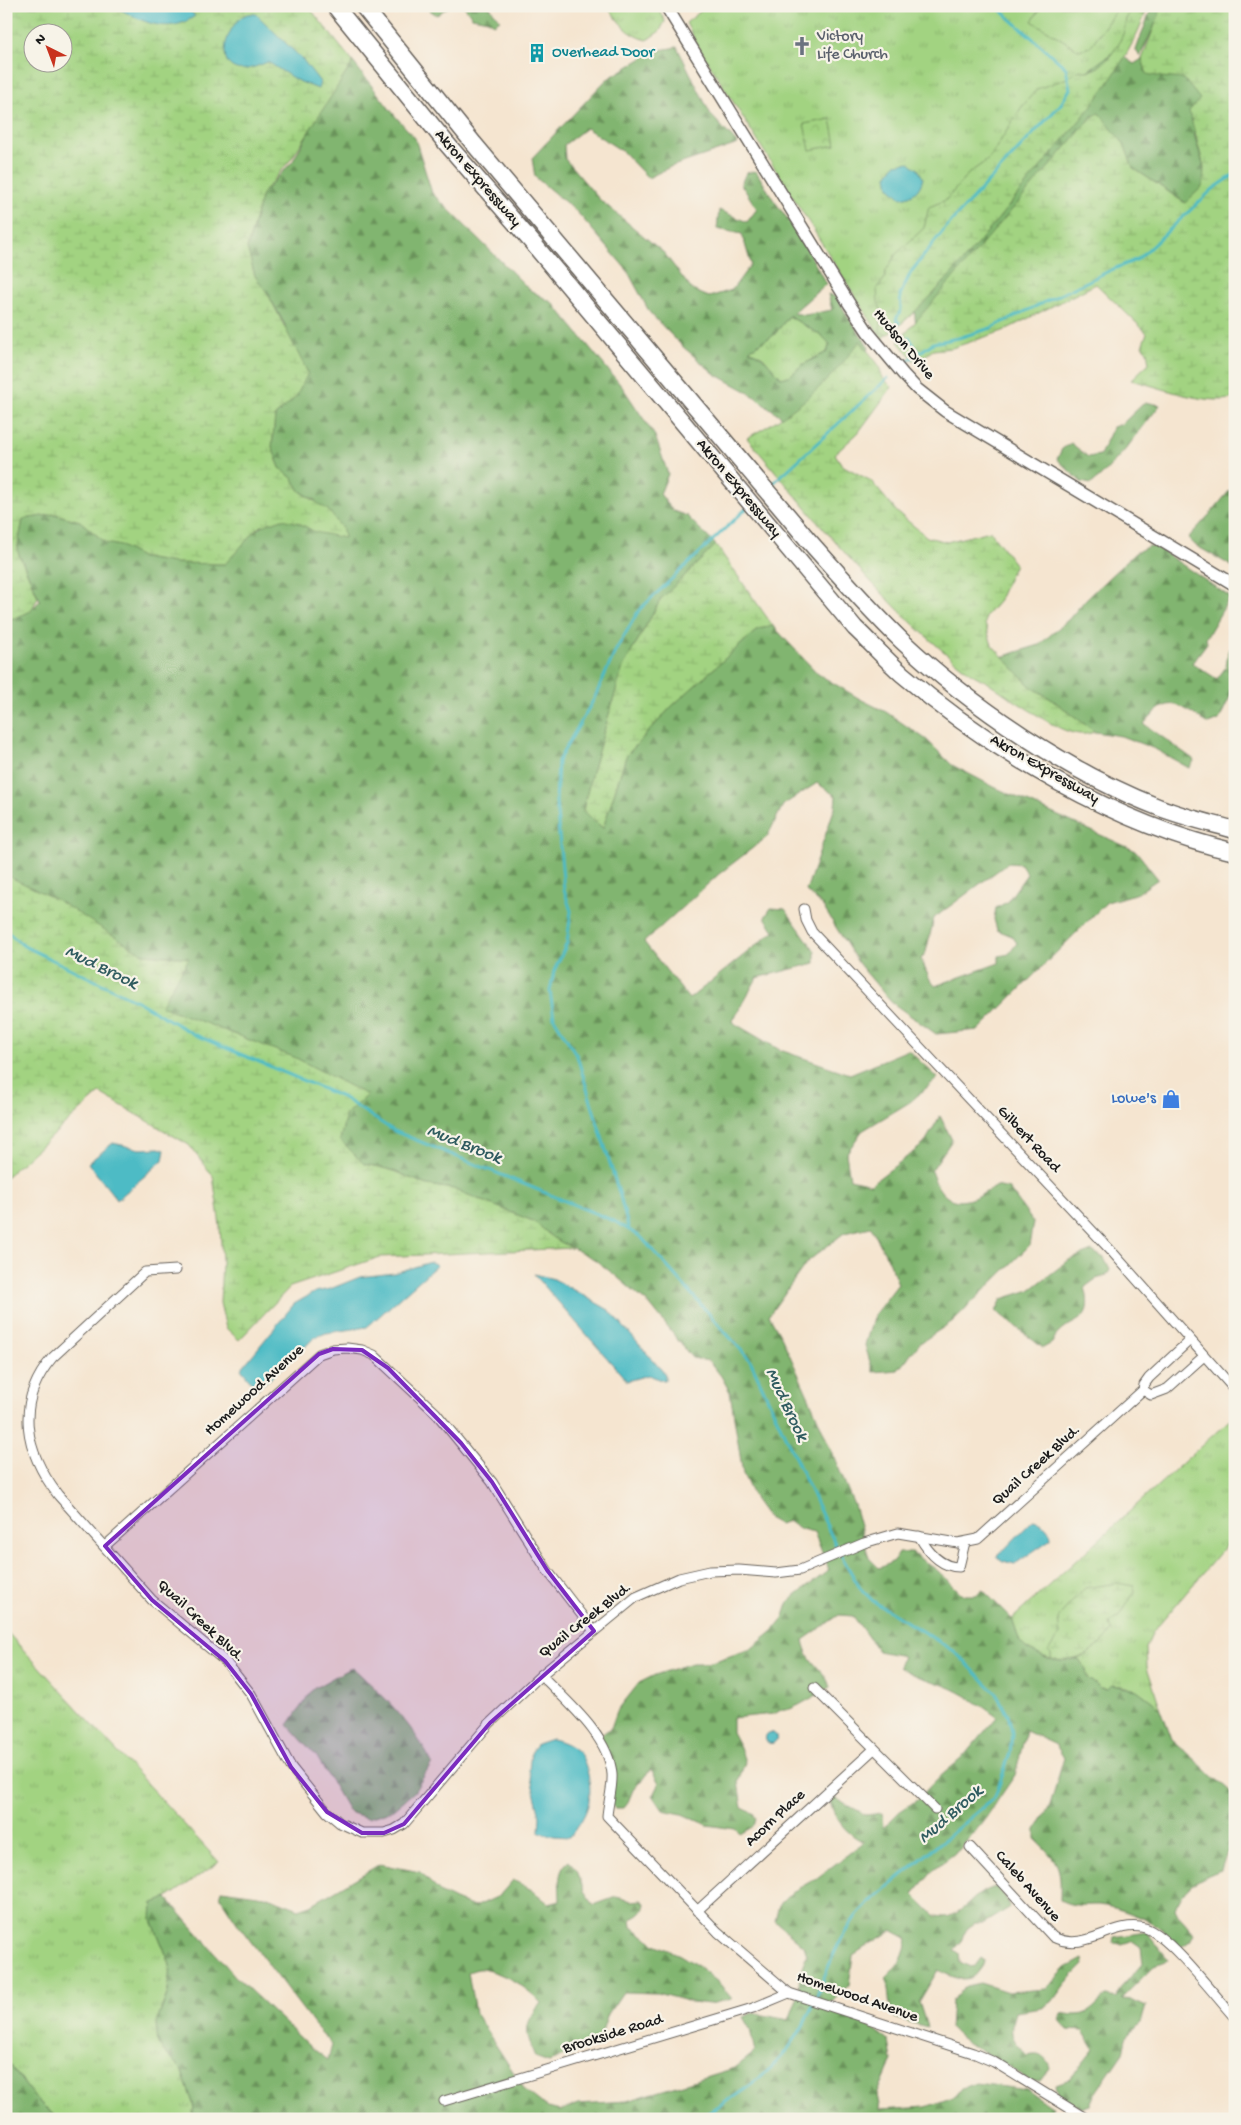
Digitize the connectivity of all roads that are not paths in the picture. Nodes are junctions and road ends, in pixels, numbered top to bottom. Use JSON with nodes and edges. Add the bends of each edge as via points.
{"nodes":[{"id":1,"x":335,"y":6,"type":"edge"},
{"id":2,"x":363,"y":6,"type":"edge"},
{"id":3,"x":666,"y":6,"type":"edge"},
{"id":4,"x":1235,"y":585,"type":"edge"},
{"id":5,"x":1235,"y":830,"type":"edge"},
{"id":6,"x":1235,"y":852,"type":"edge"},
{"id":7,"x":804,"y":909,"type":"dead end"},
{"id":8,"x":176,"y":1270,"type":"dead end"},
{"id":9,"x":1190,"y":1340,"type":"junction"},
{"id":10,"x":1204,"y":1356,"type":"junction"},
{"id":11,"x":1143,"y":1390,"type":"junction"},
{"id":12,"x":1235,"y":1390,"type":"edge"},
{"id":13,"x":919,"y":1536,"type":"junction"},
{"id":14,"x":965,"y":1542,"type":"junction"},
{"id":15,"x":105,"y":1546,"type":"junction"},
{"id":16,"x":594,"y":1631,"type":"junction"},
{"id":17,"x":542,"y":1675,"type":"junction"},
{"id":18,"x":814,"y":1688,"type":"dead end"},
{"id":19,"x":874,"y":1749,"type":"junction"},
{"id":20,"x":935,"y":1809,"type":"dead end"},
{"id":21,"x":970,"y":1847,"type":"dead end"},
{"id":22,"x":697,"y":1910,"type":"junction"},
{"id":23,"x":794,"y":1994,"type":"junction"},
{"id":24,"x":1235,"y":2018,"type":"edge"},
{"id":25,"x":444,"y":2101,"type":"dead end"},
{"id":26,"x":1087,"y":2119,"type":"edge"}],
"edges":[{"from":1,"to":6,"type":"highway","name":"Akron Expressway","via":[[447,144],[855,628],[901,673],[1014,757],[1068,787],[1136,819],[1212,847]]},
{"from":2,"to":5,"type":"highway","name":"Akron Expressway","via":[[474,144],[809,541],[862,602],[903,641],[996,717],[1082,771],[1159,808]]},
{"from":3,"to":4,"type":"street","name":"Hudson Drive","via":[[850,306],[883,351],[917,389],[969,426]]},
{"from":7,"to":9,"type":"street","name":"Gilbert Road","via":[[812,932],[1114,1254]]},
{"from":8,"to":15,"type":"street","name":"Quail Creek Blvd.","via":[[145,1272],[52,1358],[42,1370],[30,1401],[28,1434],[37,1464],[58,1495]]},
{"from":9,"to":10,"type":"street","name":"Gilbert Road"},
{"from":9,"to":11,"type":"street","name":"Quail Creek Blvd.","via":[[1149,1378]]},
{"from":10,"to":11,"type":"street","via":[[1162,1392],[1151,1395]]},
{"from":10,"to":12,"type":"street","name":"Gilbert Road"},
{"from":11,"to":14,"type":"street","name":"Quail Creek Blvd.","via":[[978,1539]]},
{"from":13,"to":14,"type":"street"},
{"from":13,"to":14,"type":"street","via":[[936,1558],[954,1567],[959,1567]]},
{"from":13,"to":16,"type":"street","name":"Quail Creek Blvd.","via":[[898,1533],[872,1540],[800,1570],[776,1573],[710,1571],[679,1578],[636,1597]]},
{"from":15,"to":16,"type":"street","name":"Homewood Avenue","via":[[320,1354],[333,1349],[362,1350],[374,1355],[436,1413],[461,1443],[492,1482],[547,1570]]},
{"from":15,"to":17,"type":"street","name":"Quail Creek Blvd.","via":[[152,1600],[225,1661],[251,1694],[291,1767],[340,1823],[362,1832],[384,1833],[404,1824],[490,1723]]},
{"from":16,"to":17,"type":"street","name":"Quail Creek Blvd."},
{"from":17,"to":22,"type":"street","name":"Homewood Avenue","via":[[598,1737],[607,1753],[612,1774],[607,1816]]},
{"from":18,"to":19,"type":"street"},
{"from":19,"to":20,"type":"street"},
{"from":19,"to":22,"type":"street","name":"Acorn Place"},
{"from":21,"to":24,"type":"street","name":"Caleb Avenue","via":[[1053,1937],[1076,1943],[1126,1928],[1147,1928],[1174,1949]]},
{"from":22,"to":23,"type":"street","name":"Homewood Avenue","via":[[758,1968]]},
{"from":23,"to":25,"type":"street","name":"Brookside Road"},
{"from":23,"to":26,"type":"street","name":"Homewood Avenue","via":[[973,2053],[994,2062]]}]}
